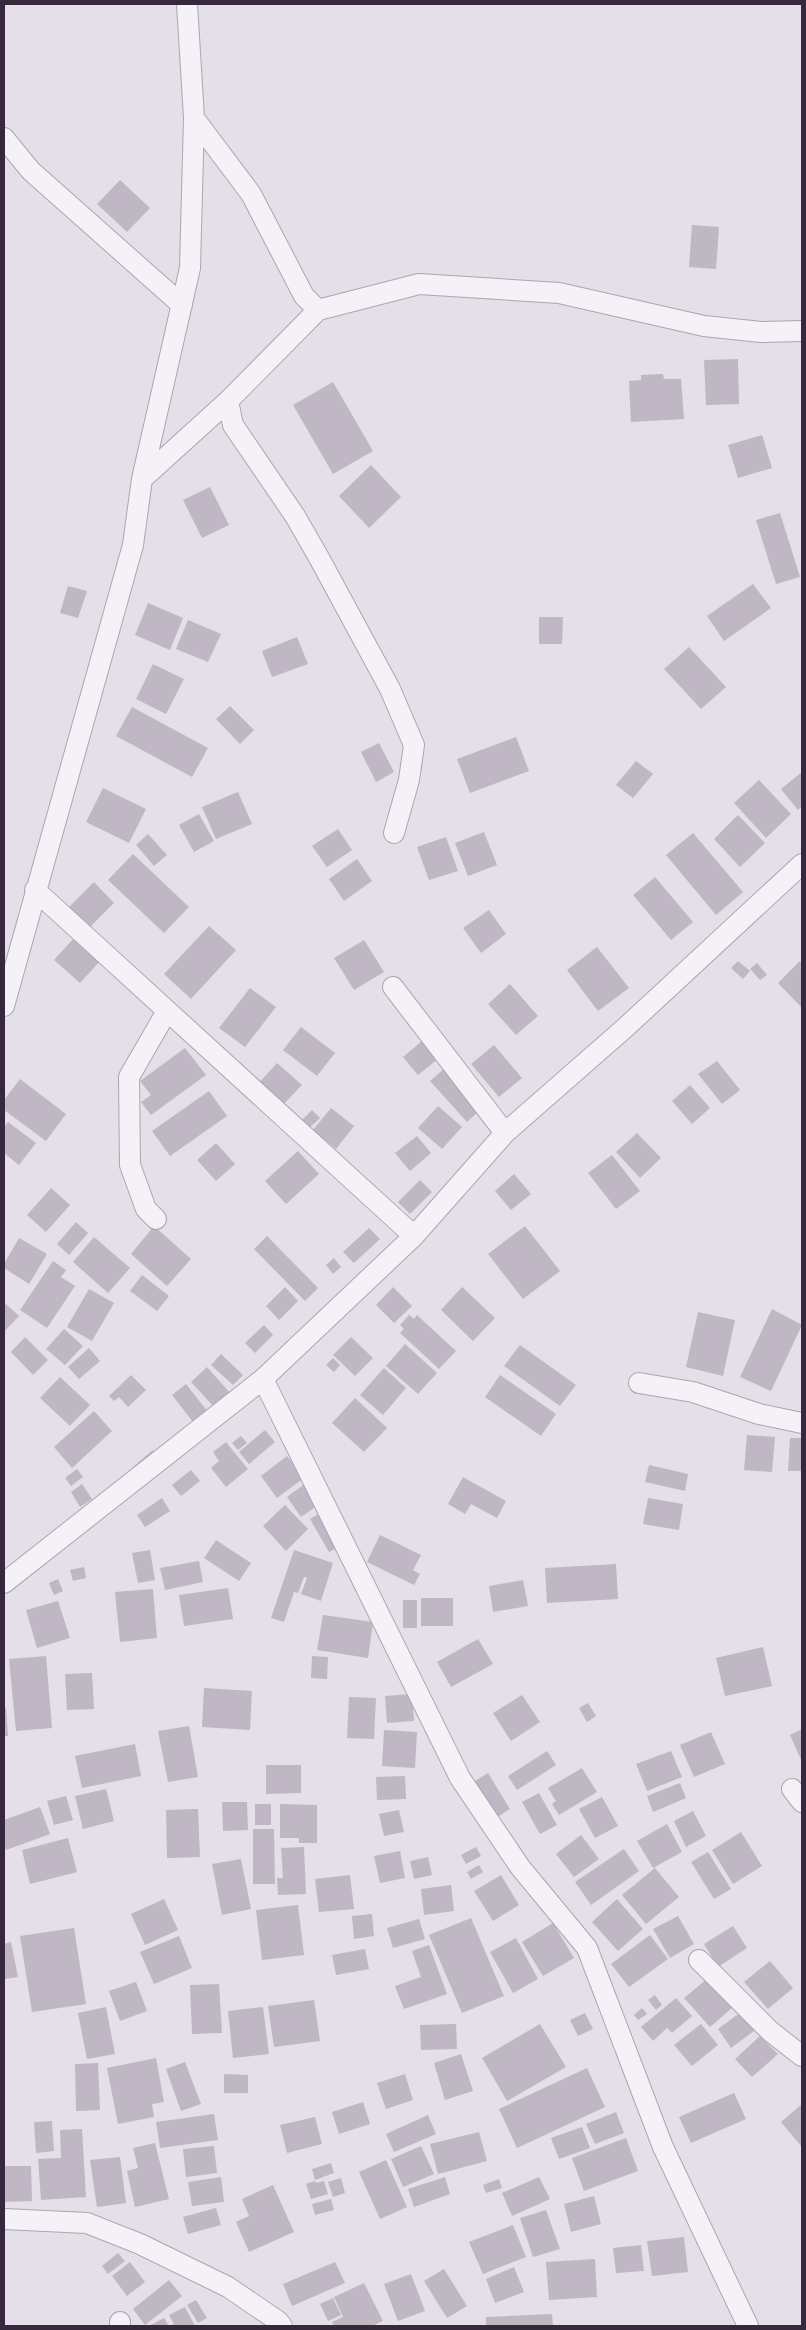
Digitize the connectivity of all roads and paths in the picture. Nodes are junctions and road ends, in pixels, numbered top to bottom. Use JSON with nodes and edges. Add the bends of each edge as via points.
{"nodes":[{"id":1,"x":187,"y":4,"type":"edge"},
{"id":2,"x":194,"y":118,"type":"junction"},
{"id":3,"x":4,"y":138,"type":"edge"},
{"id":4,"x":182,"y":306,"type":"junction"},
{"id":5,"x":318,"y":310,"type":"junction"},
{"id":6,"x":802,"y":331,"type":"edge"},
{"id":7,"x":228,"y":401,"type":"junction"},
{"id":8,"x":142,"y":479,"type":"junction"},
{"id":9,"x":394,"y":833,"type":"dead end"},
{"id":10,"x":802,"y":864,"type":"edge"},
{"id":11,"x":35,"y":890,"type":"junction"},
{"id":12,"x":393,"y":987,"type":"dead end"},
{"id":13,"x":4,"y":1006,"type":"edge"},
{"id":14,"x":167,"y":1011,"type":"junction"},
{"id":15,"x":505,"y":1133,"type":"junction"},
{"id":16,"x":156,"y":1219,"type":"dead end"},
{"id":17,"x":414,"y":1236,"type":"junction"},
{"id":18,"x":263,"y":1379,"type":"junction"},
{"id":19,"x":639,"y":1383,"type":"dead end"},
{"id":20,"x":802,"y":1423,"type":"edge"},
{"id":21,"x":4,"y":1583,"type":"edge"},
{"id":22,"x":699,"y":1960,"type":"dead end"},
{"id":23,"x":802,"y":2056,"type":"edge"},
{"id":24,"x":4,"y":2219,"type":"edge"},
{"id":25,"x":282,"y":2326,"type":"edge"},
{"id":26,"x":748,"y":2326,"type":"edge"}],
"edges":[{"from":1,"to":2,"type":"street"},
{"from":2,"to":4,"type":"street","via":[[190,268]]},
{"from":2,"to":5,"type":"street","via":[[251,194],[304,296]]},
{"from":3,"to":4,"type":"street","via":[[31,171]]},
{"from":4,"to":8,"type":"street"},
{"from":5,"to":6,"type":"street","via":[[419,284],[559,293],[704,326],[761,332]]},
{"from":5,"to":7,"type":"street"},
{"from":7,"to":8,"type":"street"},
{"from":7,"to":9,"type":"street","via":[[234,424],[309,540],[390,689],[414,745]]},
{"from":8,"to":11,"type":"street","via":[[133,545]]},
{"from":10,"to":15,"type":"street","via":[[626,1027]]},
{"from":11,"to":13,"type":"street"},
{"from":11,"to":14,"type":"street"},
{"from":12,"to":15,"type":"street"},
{"from":14,"to":16,"type":"street","via":[[129,1077],[130,1165],[146,1209]]},
{"from":14,"to":17,"type":"street"},
{"from":15,"to":17,"type":"street"},
{"from":17,"to":18,"type":"street"},
{"from":18,"to":21,"type":"street"},
{"from":18,"to":26,"type":"street","via":[[460,1778],[520,1867],[587,1948],[663,2147]]},
{"from":19,"to":20,"type":"street","via":[[693,1392],[759,1414]]},
{"from":22,"to":23,"type":"street","via":[[770,2031]]},
{"from":24,"to":25,"type":"street","via":[[87,2223],[140,2244],[228,2287]]}]}
